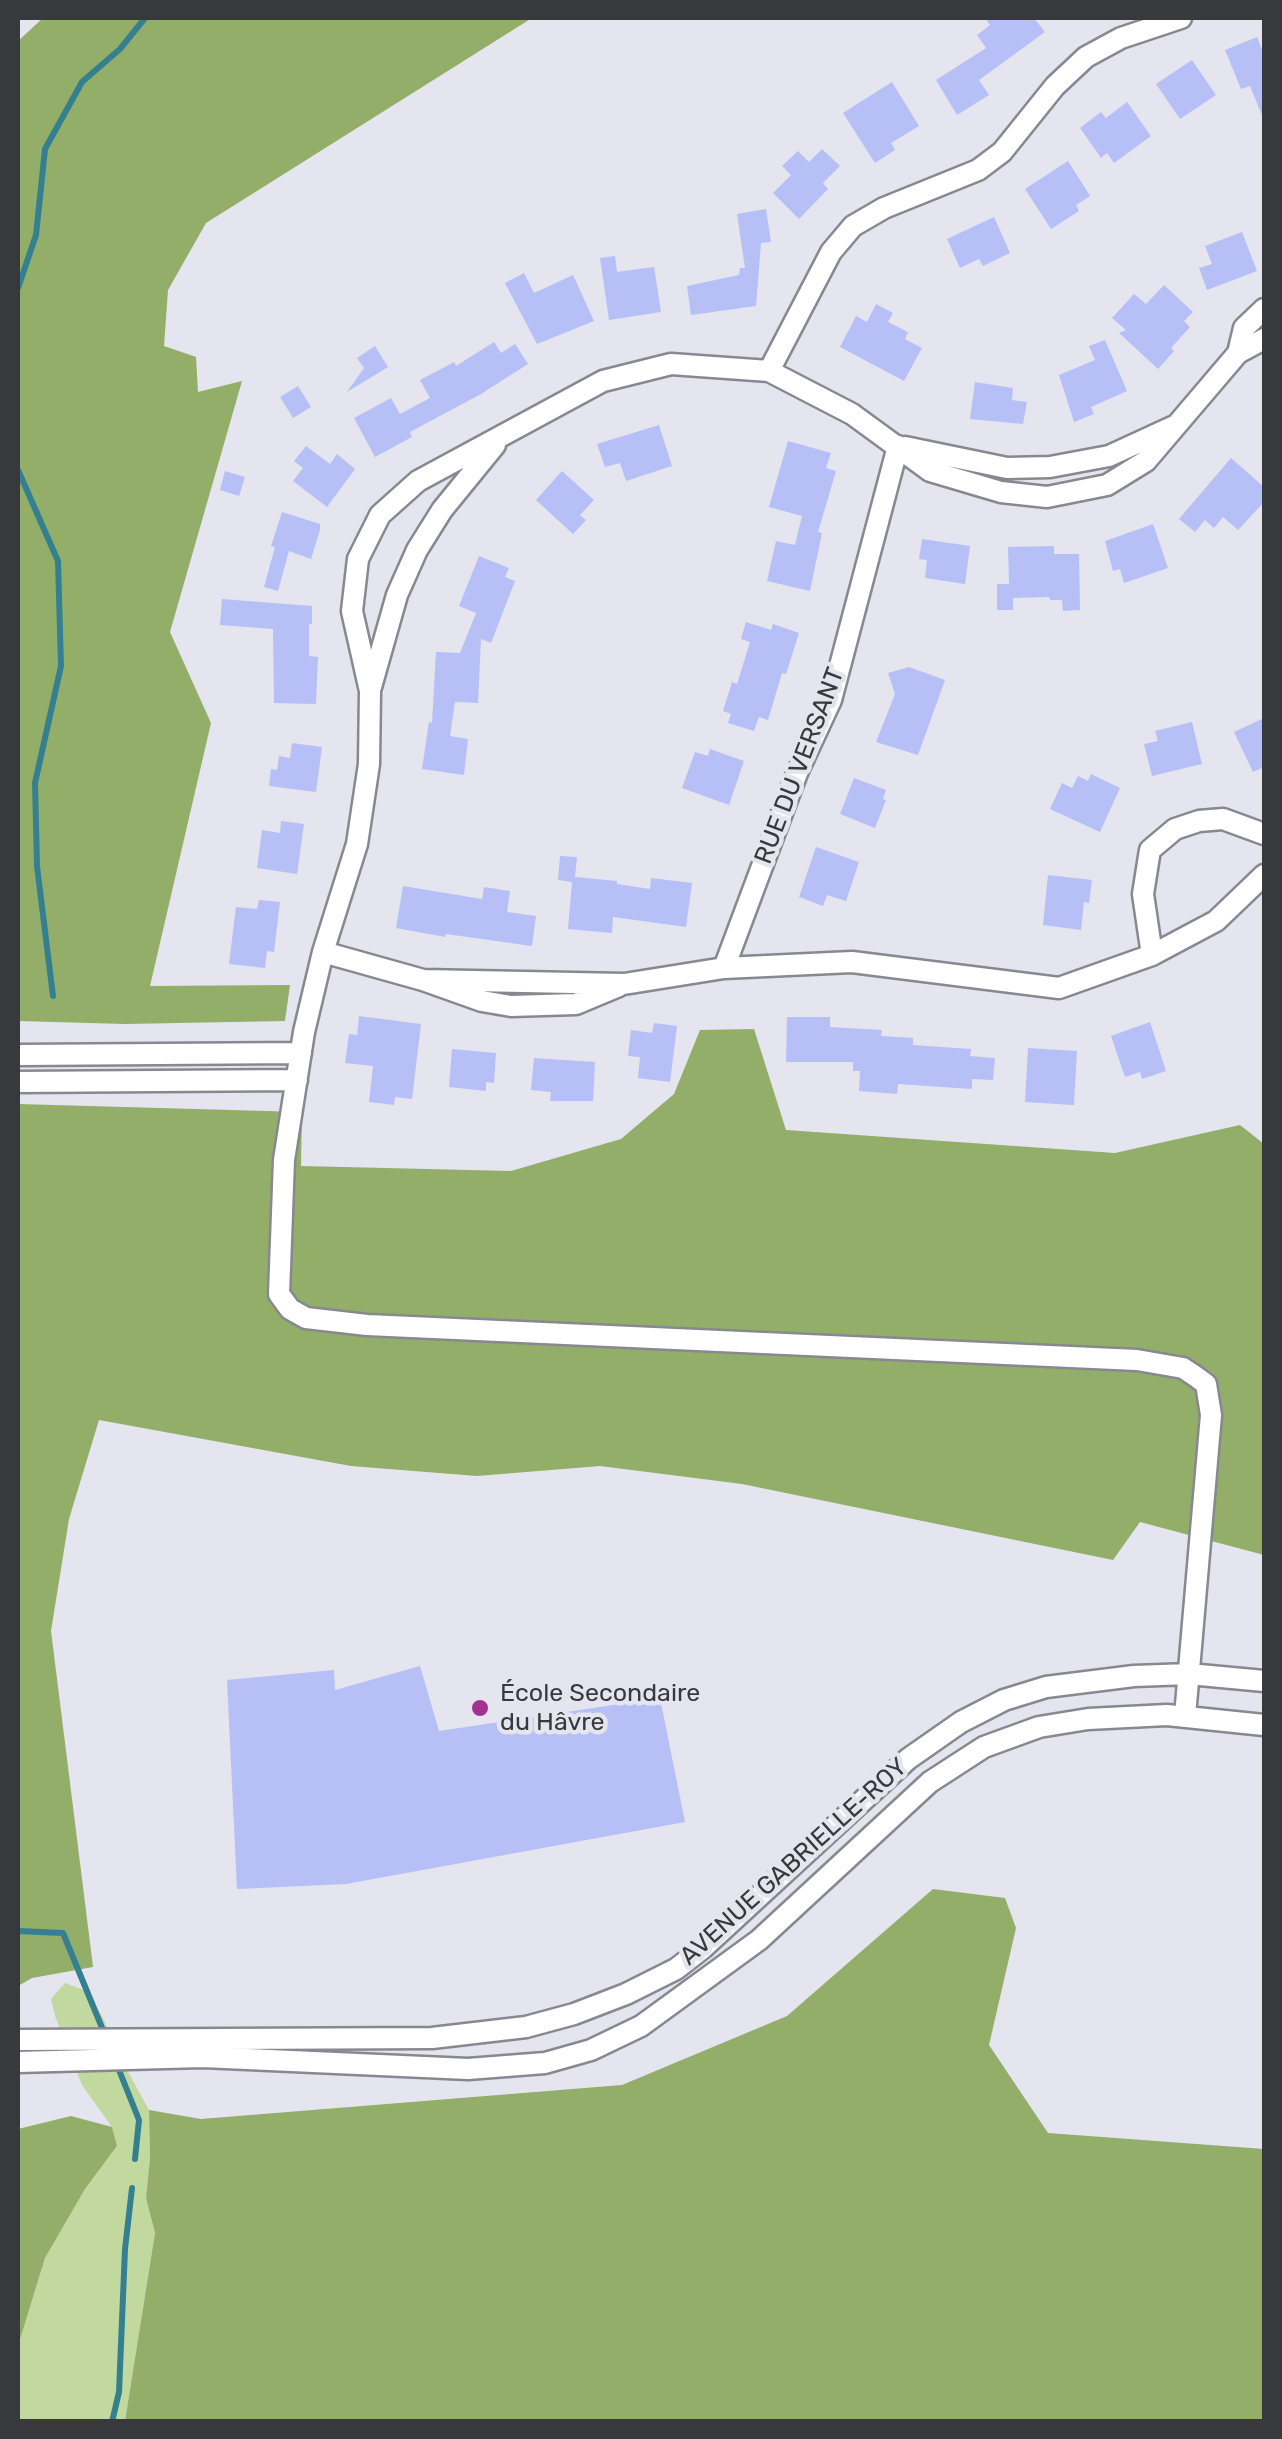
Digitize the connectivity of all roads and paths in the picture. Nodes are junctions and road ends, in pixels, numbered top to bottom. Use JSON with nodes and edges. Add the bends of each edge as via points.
{"nodes":[{"id":1,"x":1181,"y":18,"type":"edge"},
{"id":2,"x":1264,"y":309,"type":"edge"},
{"id":3,"x":1264,"y":339,"type":"edge"},
{"id":4,"x":1238,"y":353,"type":"junction"},
{"id":5,"x":768,"y":371,"type":"junction"},
{"id":6,"x":1182,"y":423,"type":"junction"},
{"id":7,"x":503,"y":436,"type":"junction"},
{"id":8,"x":898,"y":446,"type":"junction"},
{"id":9,"x":370,"y":692,"type":"junction"},
{"id":10,"x":1264,"y":834,"type":"edge"},
{"id":11,"x":1264,"y":875,"type":"edge"},
{"id":12,"x":323,"y":952,"type":"junction"},
{"id":13,"x":1152,"y":955,"type":"junction"},
{"id":14,"x":724,"y":968,"type":"junction"},
{"id":15,"x":301,"y":1053,"type":"junction"},
{"id":16,"x":18,"y":1055,"type":"edge"},
{"id":17,"x":297,"y":1080,"type":"junction"},
{"id":18,"x":18,"y":1082,"type":"edge"},
{"id":19,"x":1188,"y":1674,"type":"junction"},
{"id":20,"x":1264,"y":1682,"type":"edge"},
{"id":21,"x":1185,"y":1716,"type":"junction"},
{"id":22,"x":1264,"y":1725,"type":"edge"},
{"id":23,"x":18,"y":2040,"type":"edge"},
{"id":24,"x":146,"y":2048,"type":"junction"},
{"id":25,"x":48,"y":2050,"type":"junction"},
{"id":26,"x":18,"y":2062,"type":"edge"}],
"edges":[{"from":1,"to":5,"type":"street","via":[[1086,56],[1002,152],[978,170],[853,226],[831,252]]},
{"from":2,"to":4,"type":"street","via":[[1244,328]]},
{"from":3,"to":4,"type":"street"},
{"from":4,"to":6,"type":"street"},
{"from":5,"to":7,"type":"street","via":[[671,364],[602,381]]},
{"from":5,"to":8,"type":"street"},
{"from":6,"to":8,"type":"street","via":[[1109,456],[1050,467],[1007,468]]},
{"from":6,"to":8,"type":"street","via":[[1146,461],[1107,485],[1048,497],[950,479]]},
{"from":7,"to":9,"type":"street","via":[[416,550]]},
{"from":7,"to":9,"type":"street","via":[[418,480],[380,514],[358,560],[352,610]]},
{"from":8,"to":14,"type":"street","name":"RUE DU VERSANT","via":[[831,700]]},
{"from":9,"to":12,"type":"street","via":[[370,764],[357,844]]},
{"from":10,"to":13,"type":"street","via":[[1223,818],[1199,820],[1174,828],[1150,850],[1142,894]]},
{"from":11,"to":13,"type":"street","via":[[1216,921]]},
{"from":12,"to":14,"type":"street","via":[[423,980],[624,984]]},
{"from":12,"to":15,"type":"street"},
{"from":13,"to":14,"type":"street","via":[[1058,988],[852,962]]},
{"from":15,"to":16,"type":"street"},
{"from":15,"to":17,"type":"street"},
{"from":17,"to":18,"type":"street"},
{"from":17,"to":19,"type":"street","via":[[284,1160],[279,1294],[306,1318],[1138,1360],[1196,1376],[1206,1384],[1211,1415]]},
{"from":19,"to":20,"type":"street","name":"AVENUE GABRIELLE-ROY"},
{"from":19,"to":21,"type":"street"},
{"from":19,"to":24,"type":"street","name":"AVENUE GABRIELLE-ROY","via":[[1046,1687],[961,1722],[908,1759],[703,1948],[626,1994],[574,2014],[462,2036]]},
{"from":21,"to":22,"type":"street","name":"AVENUE GABRIELLE-ROY"},
{"from":21,"to":24,"type":"street","name":"AVENUE GABRIELLE-ROY","via":[[1061,1722],[984,1746],[930,1782],[758,1940],[641,2026],[591,2050],[468,2069]]},
{"from":23,"to":25,"type":"street","name":"AVENUE GABRIELLE-ROY"},
{"from":24,"to":25,"type":"street","name":"AVENUE GABRIELLE-ROY"},
{"from":25,"to":26,"type":"street","name":"AVENUE GABRIELLE-ROY"}]}
